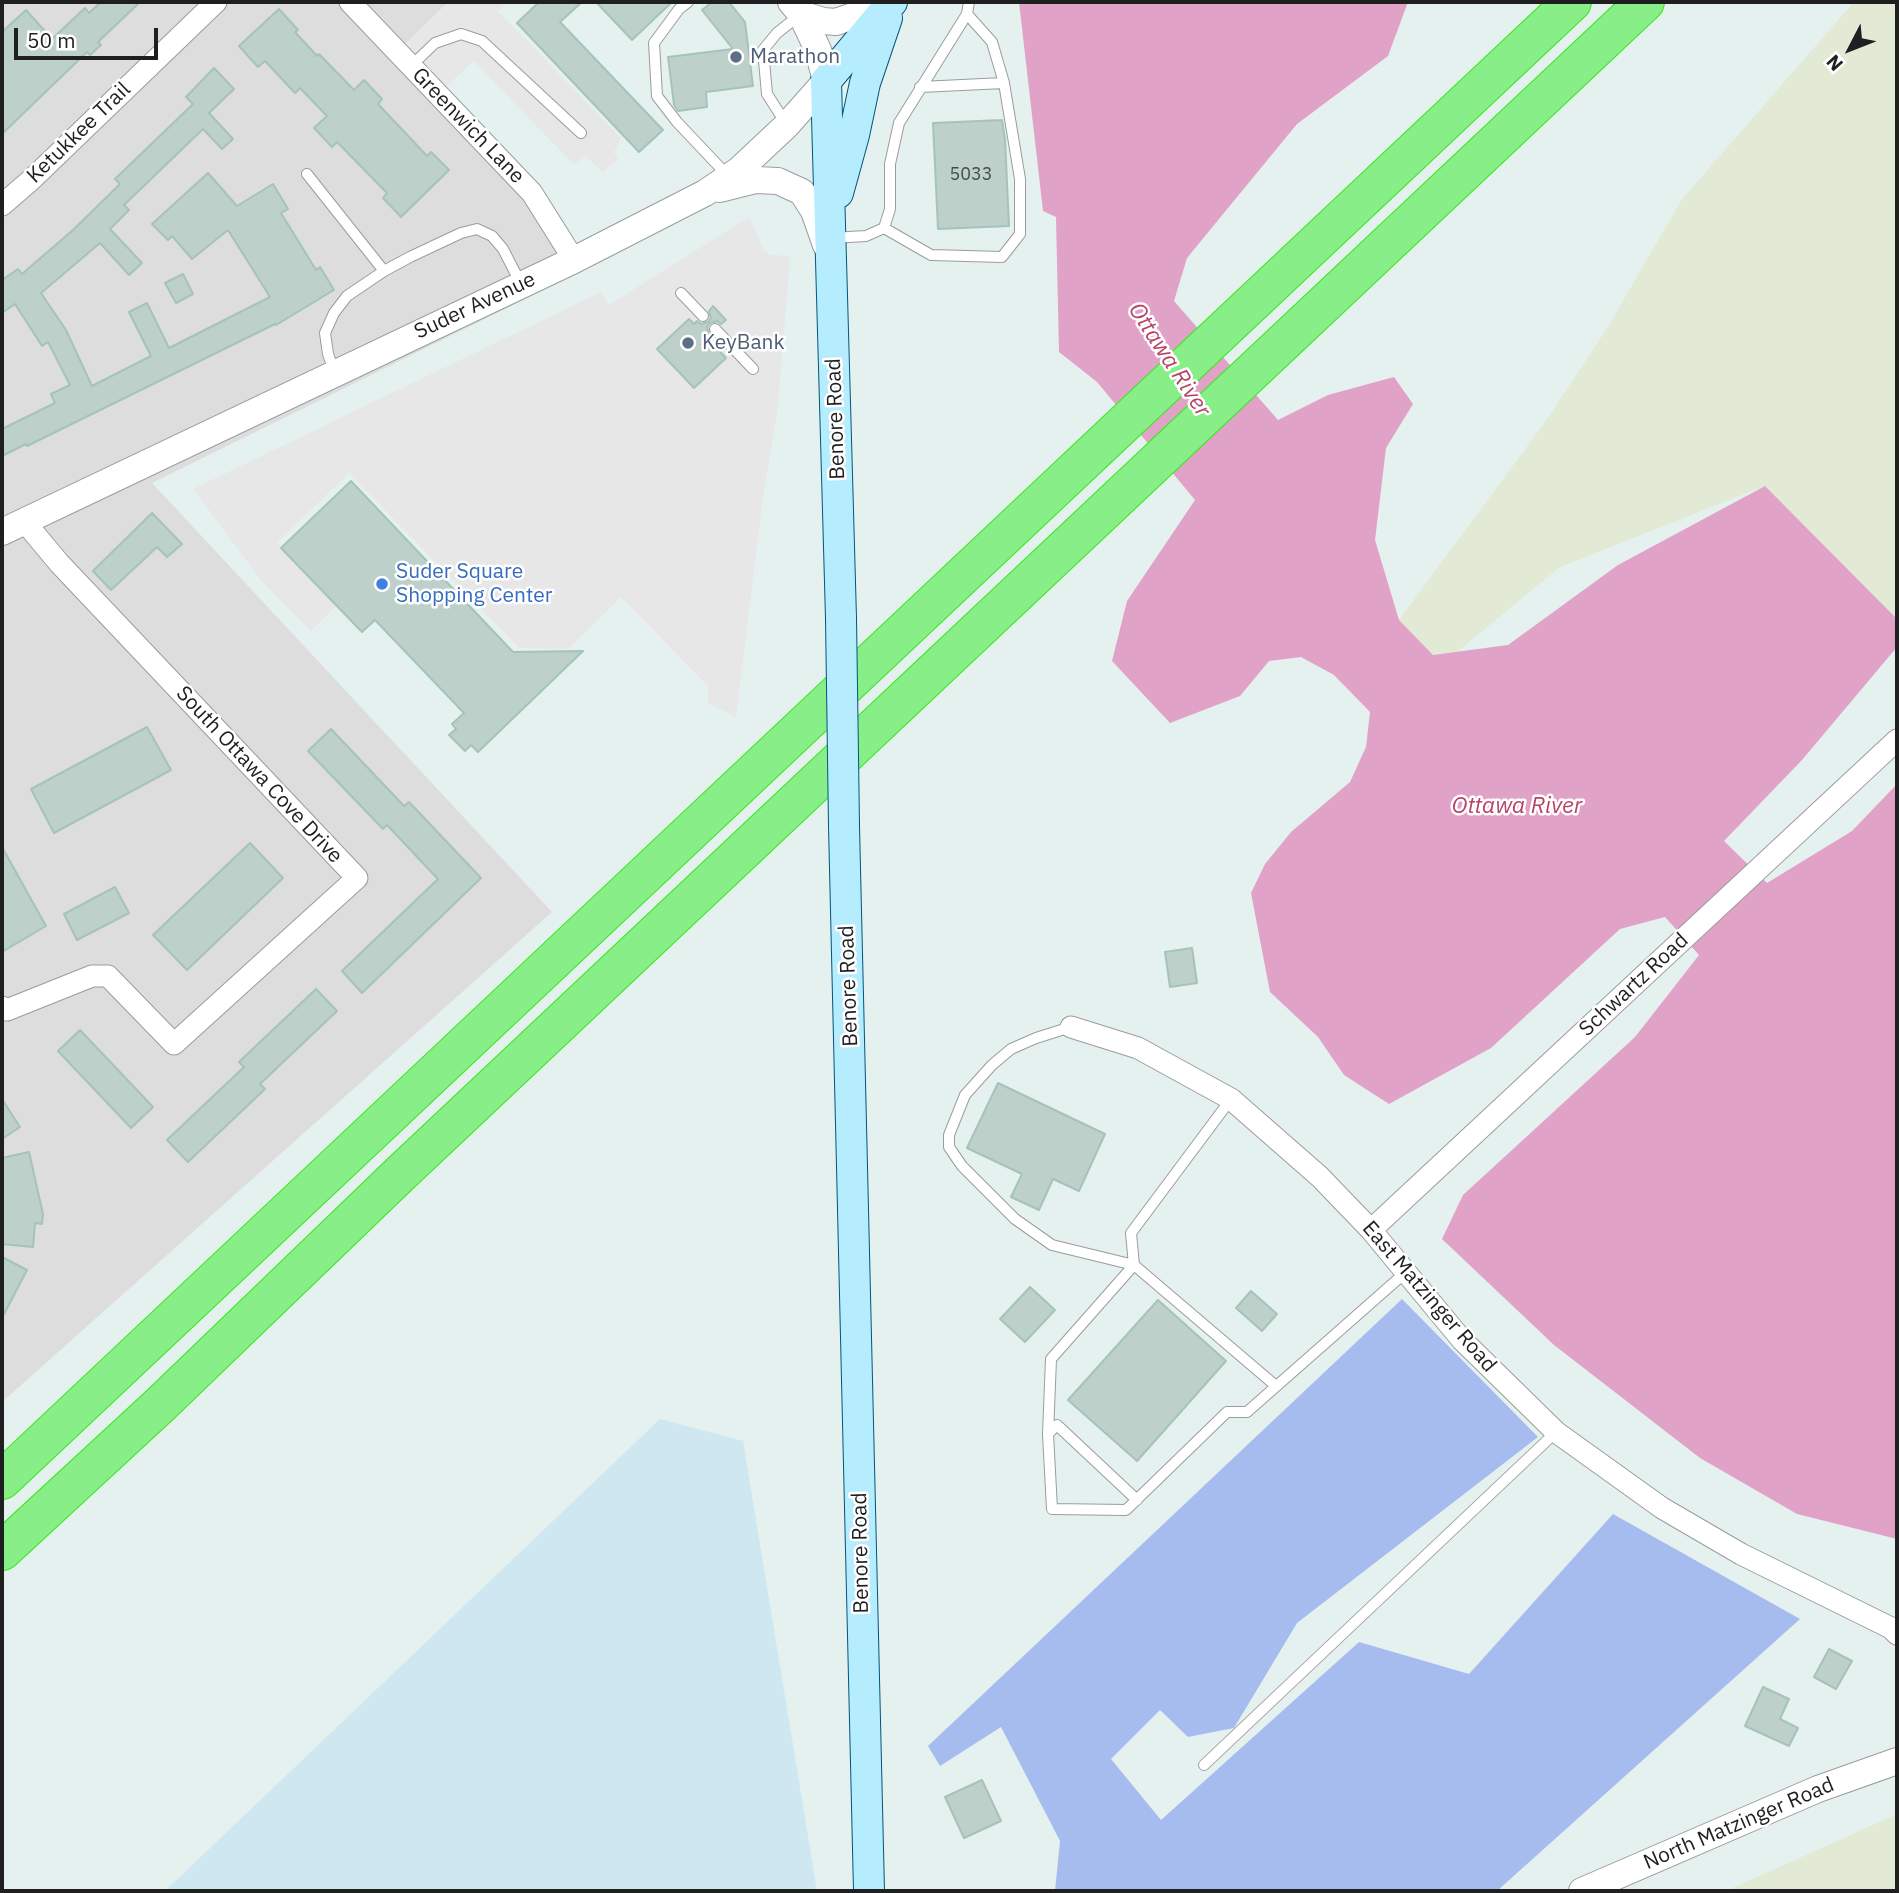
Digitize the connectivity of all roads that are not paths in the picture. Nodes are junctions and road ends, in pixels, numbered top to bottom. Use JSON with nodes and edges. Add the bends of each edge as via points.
{"nodes":[{"id":1,"x":216,"y":2,"type":"edge"},
{"id":2,"x":350,"y":2,"type":"edge"},
{"id":3,"x":688,"y":2,"type":"edge"},
{"id":4,"x":892,"y":2,"type":"edge"},
{"id":5,"x":969,"y":2,"type":"edge"},
{"id":6,"x":1572,"y":2,"type":"edge"},
{"id":7,"x":1644,"y":2,"type":"edge"},
{"id":8,"x":796,"y":8,"type":"edge"},
{"id":9,"x":967,"y":14,"type":"junction"},
{"id":10,"x":411,"y":66,"type":"junction"},
{"id":11,"x":827,"y":81,"type":"junction"},
{"id":12,"x":1004,"y":83,"type":"junction"},
{"id":13,"x":920,"y":87,"type":"junction"},
{"id":14,"x":787,"y":125,"type":"junction"},
{"id":15,"x":581,"y":134,"type":"dead end"},
{"id":16,"x":307,"y":174,"type":"dead end"},
{"id":17,"x":729,"y":177,"type":"junction"},
{"id":18,"x":705,"y":193,"type":"junction"},
{"id":19,"x":2,"y":205,"type":"edge"},
{"id":20,"x":884,"y":228,"type":"junction"},
{"id":21,"x":831,"y":239,"type":"junction"},
{"id":22,"x":574,"y":260,"type":"junction"},
{"id":23,"x":384,"y":271,"type":"junction"},
{"id":24,"x":521,"y":285,"type":"junction"},
{"id":25,"x":681,"y":293,"type":"dead end"},
{"id":26,"x":703,"y":316,"type":"dead end"},
{"id":27,"x":715,"y":329,"type":"dead end"},
{"id":28,"x":753,"y":369,"type":"dead end"},
{"id":29,"x":335,"y":373,"type":"junction"},
{"id":30,"x":13,"y":527,"type":"edge"},
{"id":31,"x":1897,"y":740,"type":"edge"},
{"id":32,"x":2,"y":1007,"type":"edge"},
{"id":33,"x":1071,"y":1027,"type":"joint"},
{"id":34,"x":1231,"y":1099,"type":"junction"},
{"id":35,"x":1371,"y":1230,"type":"junction"},
{"id":36,"x":1134,"y":1265,"type":"junction"},
{"id":37,"x":1406,"y":1272,"type":"junction"},
{"id":38,"x":1276,"y":1386,"type":"junction"},
{"id":39,"x":1556,"y":1432,"type":"junction"},
{"id":40,"x":1048,"y":1434,"type":"junction"},
{"id":41,"x":2,"y":1480,"type":"edge"},
{"id":42,"x":1137,"y":1500,"type":"junction"},
{"id":43,"x":2,"y":1551,"type":"edge"},
{"id":44,"x":1897,"y":1634,"type":"edge"},
{"id":45,"x":1897,"y":1761,"type":"edge"},
{"id":46,"x":1203,"y":1765,"type":"dead end"},
{"id":47,"x":869,"y":1891,"type":"edge"},
{"id":48,"x":1582,"y":1891,"type":"edge"}],
"edges":[{"from":1,"to":19,"type":"street","name":"Ketukkee Trail"},
{"from":2,"to":10,"type":"street","name":"Greenwich Lane"},
{"from":3,"to":17,"type":"lane","via":[[654,43],[657,96]]},
{"from":4,"to":8,"type":"street","via":[[836,22],[824,22]]},
{"from":4,"to":11,"type":"main road","name":"Suder Avenue"},
{"from":4,"to":21,"type":"main road","via":[[865,83]]},
{"from":5,"to":9,"type":"lane"},
{"from":6,"to":41,"type":"highway"},
{"from":7,"to":43,"type":"highway"},
{"from":8,"to":11,"type":"street","via":[[818,50]]},
{"from":8,"to":14,"type":"lane","via":[[763,50],[767,94]]},
{"from":9,"to":12,"type":"lane","via":[[992,42]]},
{"from":9,"to":13,"type":"lane"},
{"from":10,"to":15,"type":"lane","via":[[435,43],[461,34],[482,41]]},
{"from":10,"to":22,"type":"street","name":"Greenwich Lane","via":[[532,192]]},
{"from":11,"to":14,"type":"street","name":"Suder Avenue"},
{"from":11,"to":21,"type":"main road","name":"Benore Road"},
{"from":12,"to":13,"type":"lane"},
{"from":12,"to":20,"type":"lane","via":[[1020,179],[1020,234],[1002,257],[931,254]]},
{"from":13,"to":20,"type":"lane","via":[[899,122]]},
{"from":14,"to":17,"type":"street","name":"Suder Avenue"},
{"from":16,"to":23,"type":"lane"},
{"from":17,"to":18,"type":"street","name":"Suder Avenue"},
{"from":18,"to":21,"type":"street","via":[[756,180],[778,181],[802,192]]},
{"from":18,"to":22,"type":"street","name":"Suder Avenue"},
{"from":20,"to":21,"type":"lane","via":[[866,236]]},
{"from":21,"to":47,"type":"main road","name":"Benore Road","bridge":true},
{"from":22,"to":24,"type":"street","name":"Suder Avenue"},
{"from":23,"to":24,"type":"lane","via":[[477,229],[492,236]]},
{"from":23,"to":29,"type":"lane","via":[[347,296],[334,313],[325,333]]},
{"from":24,"to":29,"type":"street","name":"Suder Avenue"},
{"from":25,"to":26,"type":"lane"},
{"from":27,"to":28,"type":"lane"},
{"from":29,"to":30,"type":"street","name":"Suder Avenue"},
{"from":30,"to":32,"type":"street","name":"South Ottawa Cove Drive","via":[[68,573],[356,877],[174,1044],[108,976],[92,976],[7,1010]]},
{"from":31,"to":35,"type":"street","name":"Schwartz Road"},
{"from":33,"to":34,"type":"street","name":"East Matzinger Road","via":[[1138,1048]]},
{"from":33,"to":36,"type":"lane","via":[[1011,1049],[992,1065],[965,1095],[949,1135],[949,1147],[1015,1219],[1052,1245]]},
{"from":34,"to":35,"type":"street","name":"East Matzinger Road","via":[[1320,1177]]},
{"from":34,"to":36,"type":"lane","via":[[1131,1233]]},
{"from":35,"to":37,"type":"street","name":"East Matzinger Road"},
{"from":36,"to":38,"type":"lane"},
{"from":36,"to":40,"type":"lane","via":[[1051,1359]]},
{"from":37,"to":38,"type":"lane"},
{"from":37,"to":39,"type":"street","name":"East Matzinger Road","via":[[1462,1340]]},
{"from":38,"to":42,"type":"lane","via":[[1247,1412],[1227,1412]]},
{"from":39,"to":44,"type":"street","name":"East Matzinger Road","via":[[1662,1508]]},
{"from":39,"to":46,"type":"lane"},
{"from":40,"to":42,"type":"lane","via":[[1057,1425]]},
{"from":40,"to":42,"type":"lane","via":[[1052,1508],[1126,1510]]},
{"from":45,"to":48,"type":"street","name":"North Matzinger Road","via":[[1818,1789]]}]}
